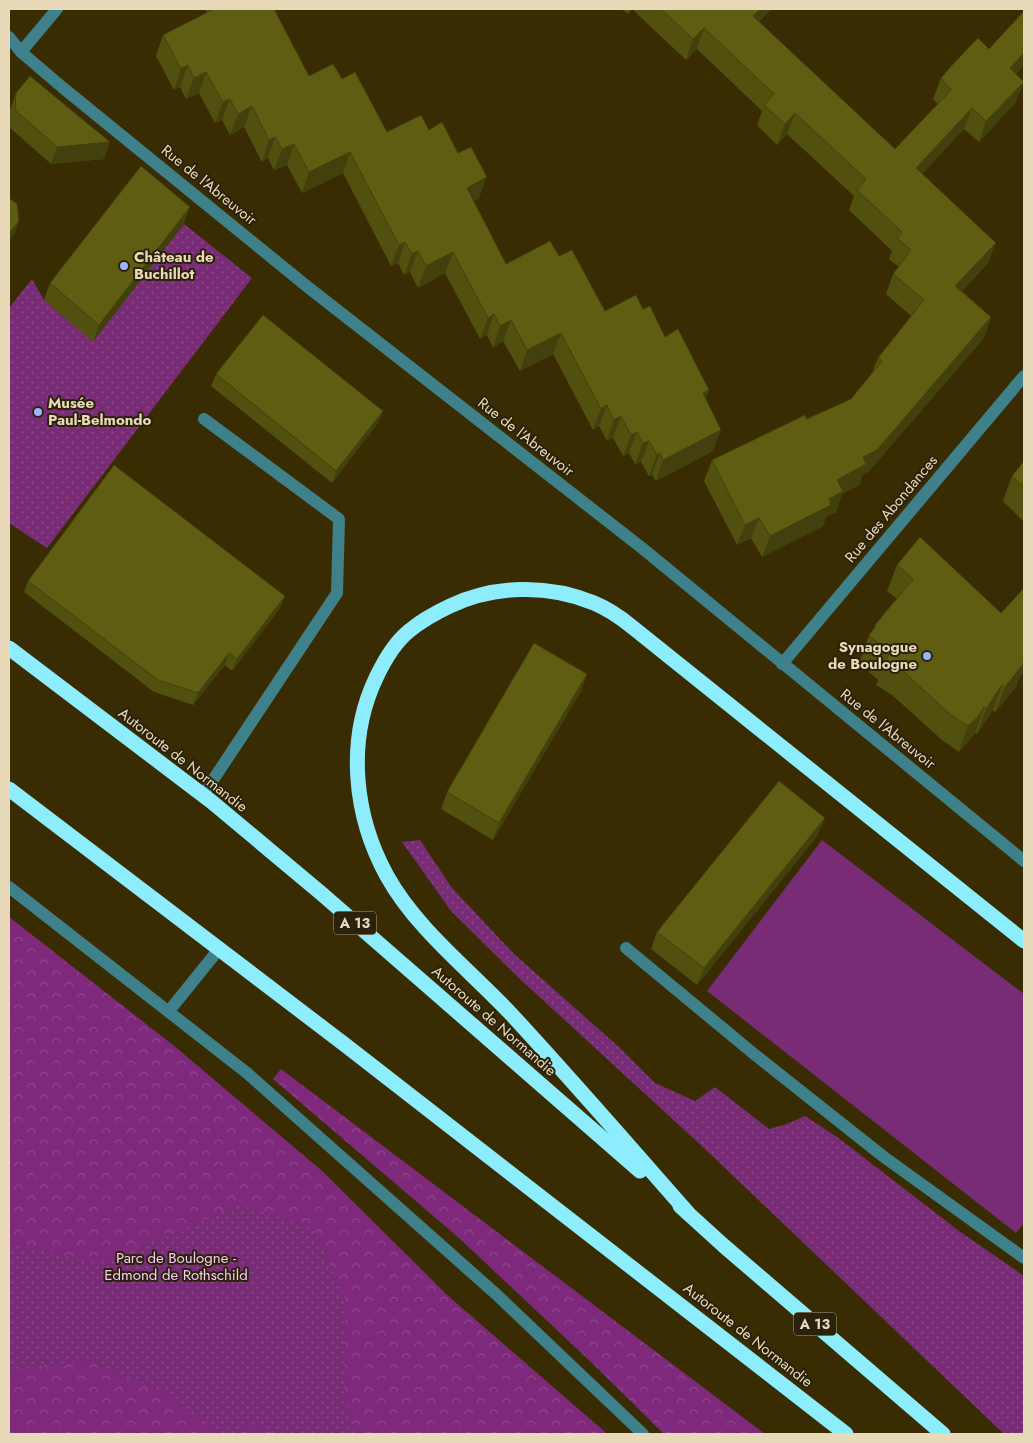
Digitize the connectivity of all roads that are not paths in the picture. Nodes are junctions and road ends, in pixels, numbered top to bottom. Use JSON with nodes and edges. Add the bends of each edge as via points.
{"nodes":[{"id":1,"x":57,"y":9,"type":"edge"},
{"id":2,"x":9,"y":37,"type":"edge"},
{"id":3,"x":21,"y":52,"type":"junction"},
{"id":4,"x":1024,"y":376,"type":"edge"},
{"id":5,"x":204,"y":419,"type":"dead end"},
{"id":6,"x":9,"y":648,"type":"edge"},
{"id":7,"x":782,"y":664,"type":"junction"},
{"id":8,"x":9,"y":789,"type":"edge"},
{"id":9,"x":203,"y":795,"type":"junction"},
{"id":10,"x":1024,"y":861,"type":"edge"},
{"id":11,"x":9,"y":887,"type":"edge"},
{"id":12,"x":1024,"y":941,"type":"edge"},
{"id":13,"x":626,"y":948,"type":"dead end"},
{"id":14,"x":218,"y":949,"type":"junction"},
{"id":15,"x":169,"y":1011,"type":"junction"},
{"id":16,"x":688,"y":1213,"type":"junction"},
{"id":17,"x":1024,"y":1258,"type":"edge"},
{"id":18,"x":643,"y":1434,"type":"edge"},
{"id":19,"x":846,"y":1434,"type":"edge"},
{"id":20,"x":944,"y":1434,"type":"edge"}],
"edges":[{"from":1,"to":3,"type":"street"},
{"from":2,"to":3,"type":"street","name":"Rue de l'Abreuvoir"},
{"from":3,"to":7,"type":"street","name":"Rue de l'Abreuvoir","via":[[309,288],[642,548]]},
{"from":4,"to":7,"type":"street","name":"Rue des Abondances"},
{"from":5,"to":9,"type":"street","via":[[339,519],[337,593]]},
{"from":6,"to":9,"type":"highway","name":"Autoroute de Normandie","number":"A 13"},
{"from":7,"to":10,"type":"street","name":"Rue de l'Abreuvoir"},
{"from":8,"to":14,"type":"highway","name":"Autoroute de Normandie"},
{"from":9,"to":16,"type":"highway","name":"Autoroute de Normandie","number":"A 13","via":[[322,894]]},
{"from":11,"to":15,"type":"street"},
{"from":12,"to":16,"type":"highway","via":[[631,626],[603,608],[562,594],[505,590],[452,605],[408,632],[386,658],[370,689],[357,754],[357,777],[367,827],[388,877],[407,907],[512,1014]]},
{"from":13,"to":17,"type":"street","via":[[884,1157]]},
{"from":14,"to":15,"type":"street"},
{"from":14,"to":19,"type":"highway","name":"Autoroute de Normandie"},
{"from":15,"to":18,"type":"street","via":[[247,1073],[497,1295]]},
{"from":16,"to":20,"type":"highway","name":"Autoroute de Normandie","number":"A 13"}]}
